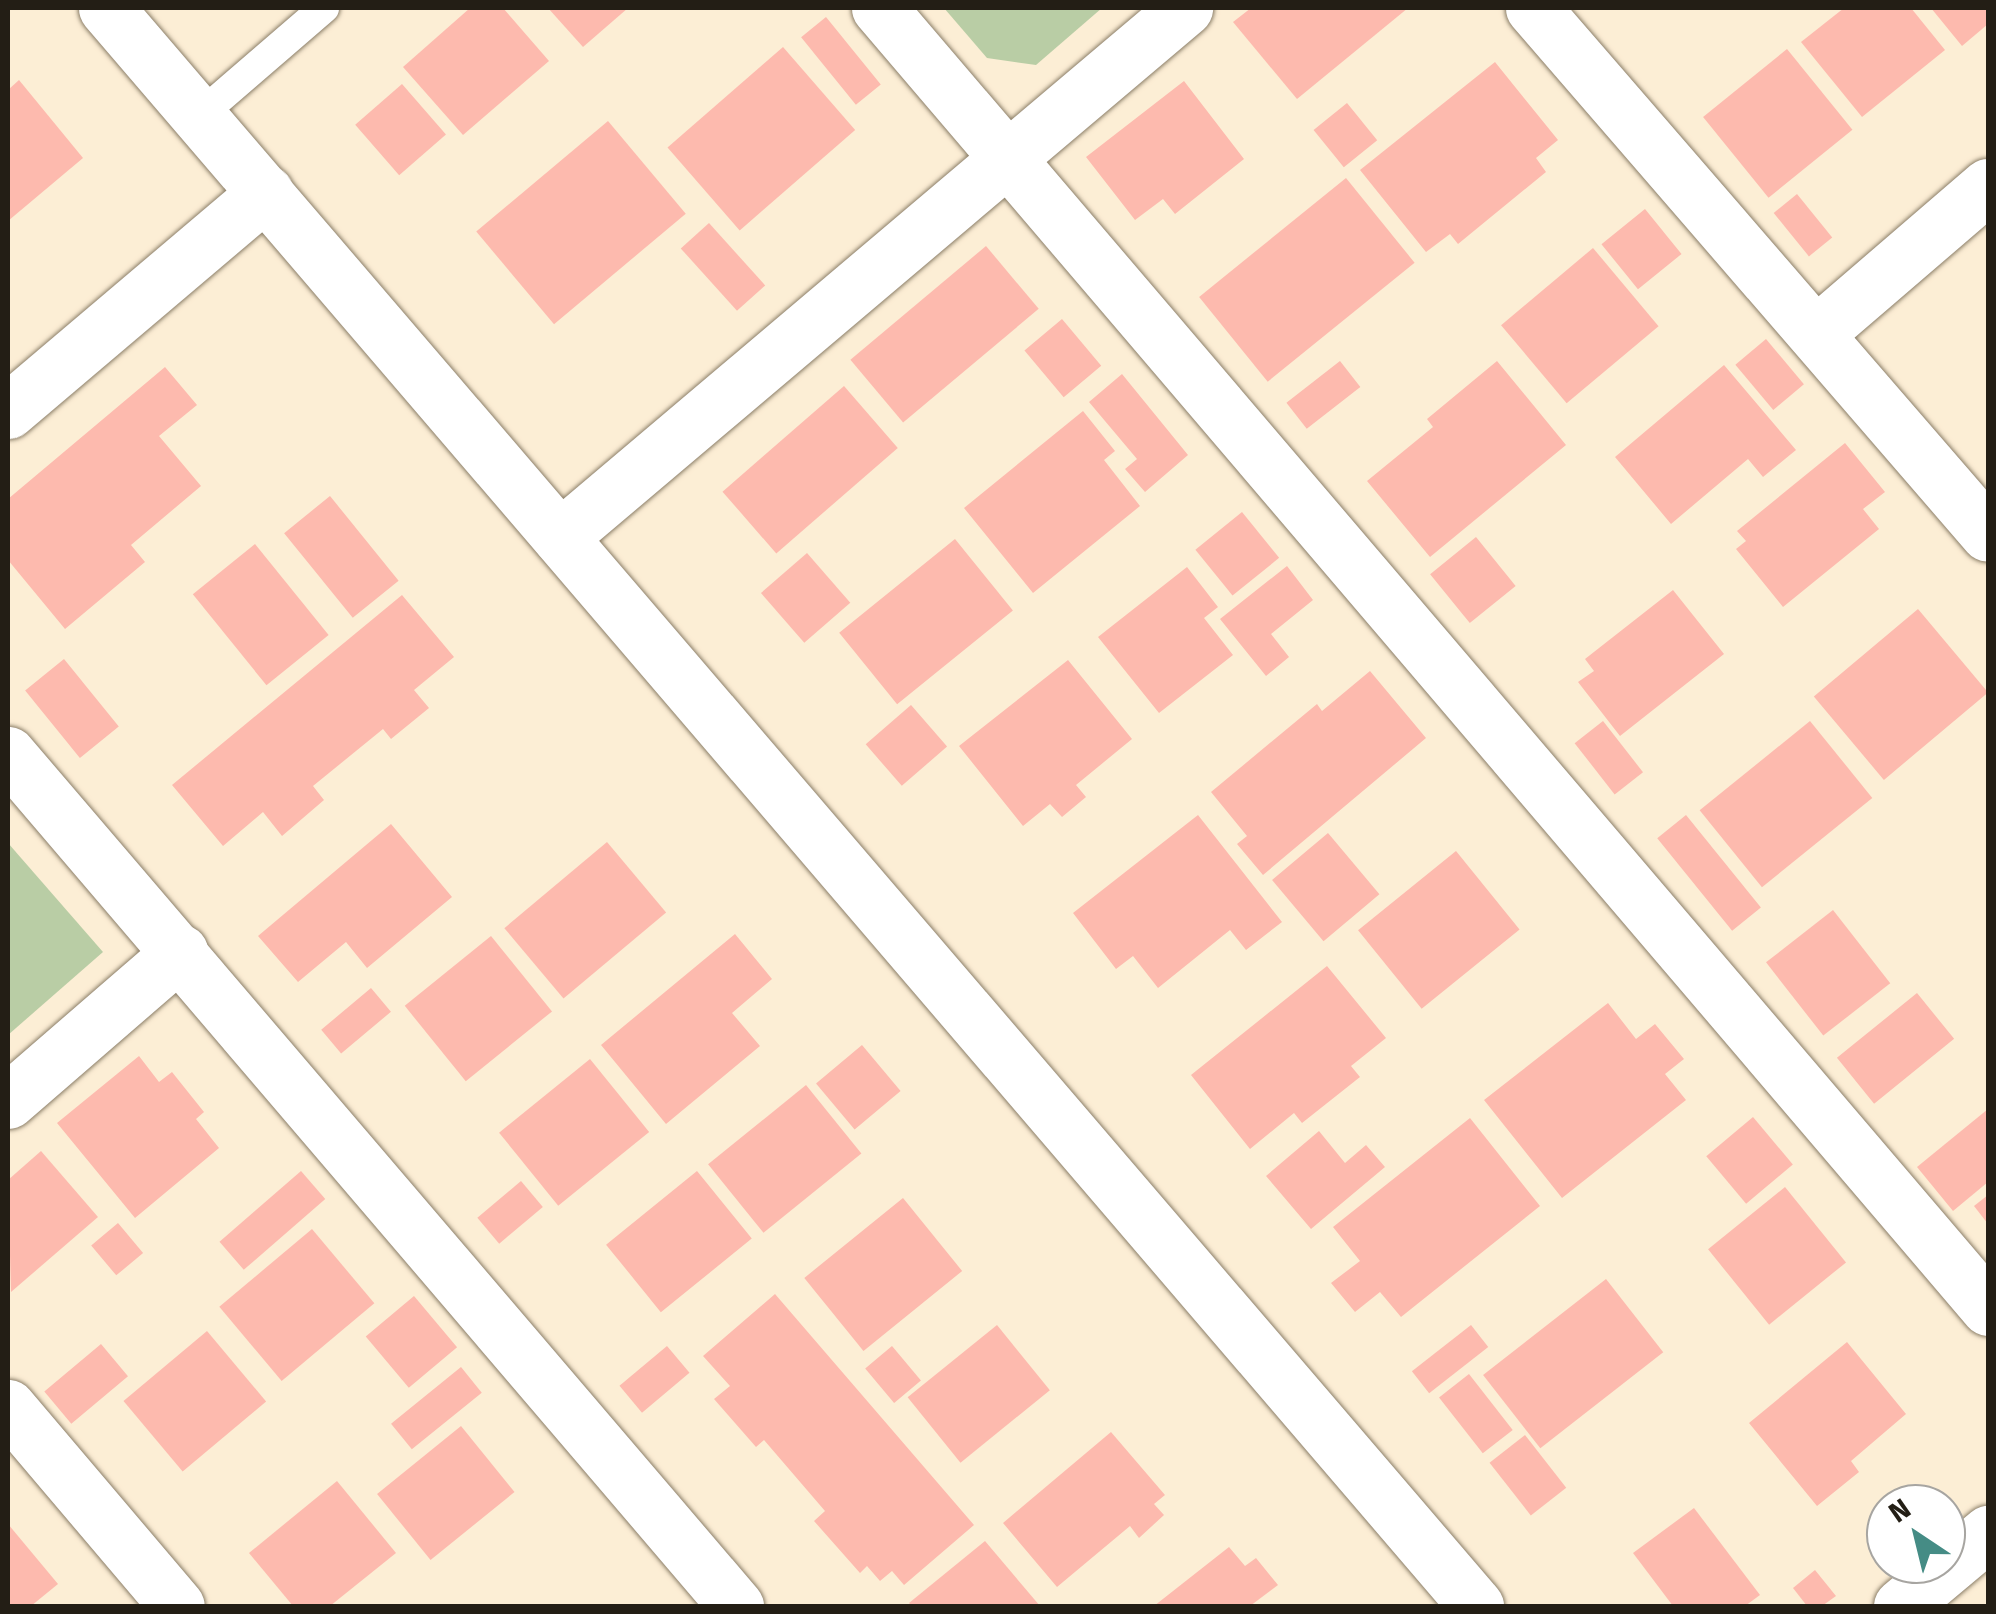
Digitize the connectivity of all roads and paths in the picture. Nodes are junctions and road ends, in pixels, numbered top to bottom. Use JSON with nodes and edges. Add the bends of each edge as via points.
{"nodes":[{"id":1,"x":106,"y":8,"type":"edge"},
{"id":2,"x":324,"y":8,"type":"edge"},
{"id":3,"x":878,"y":8,"type":"edge"},
{"id":4,"x":1185,"y":8,"type":"edge"},
{"id":5,"x":1533,"y":8,"type":"edge"},
{"id":6,"x":200,"y":115,"type":"junction"},
{"id":7,"x":1007,"y":156,"type":"junction"},
{"id":8,"x":1988,"y":186,"type":"edge"},
{"id":9,"x":266,"y":192,"type":"junction"},
{"id":10,"x":1818,"y":332,"type":"junction"},
{"id":11,"x":8,"y":410,"type":"edge"},
{"id":12,"x":1988,"y":534,"type":"edge"},
{"id":13,"x":560,"y":536,"type":"junction"},
{"id":14,"x":8,"y":754,"type":"edge"},
{"id":15,"x":180,"y":952,"type":"junction"},
{"id":16,"x":8,"y":1101,"type":"edge"},
{"id":17,"x":1988,"y":1308,"type":"edge"},
{"id":18,"x":8,"y":1407,"type":"edge"},
{"id":19,"x":1988,"y":1533,"type":"edge"},
{"id":20,"x":177,"y":1606,"type":"edge"},
{"id":21,"x":736,"y":1606,"type":"edge"},
{"id":22,"x":1476,"y":1606,"type":"edge"},
{"id":23,"x":1901,"y":1606,"type":"edge"}],
"edges":[{"from":1,"to":6,"type":"street"},
{"from":2,"to":6,"type":"lane"},
{"from":3,"to":7,"type":"street"},
{"from":4,"to":7,"type":"street"},
{"from":5,"to":10,"type":"street"},
{"from":6,"to":9,"type":"street"},
{"from":7,"to":13,"type":"street"},
{"from":7,"to":17,"type":"street"},
{"from":8,"to":10,"type":"street"},
{"from":9,"to":11,"type":"street"},
{"from":9,"to":13,"type":"street"},
{"from":10,"to":12,"type":"street"},
{"from":13,"to":22,"type":"street"},
{"from":14,"to":15,"type":"street"},
{"from":15,"to":16,"type":"street"},
{"from":15,"to":21,"type":"street"},
{"from":18,"to":20,"type":"street"},
{"from":19,"to":23,"type":"street"}]}
